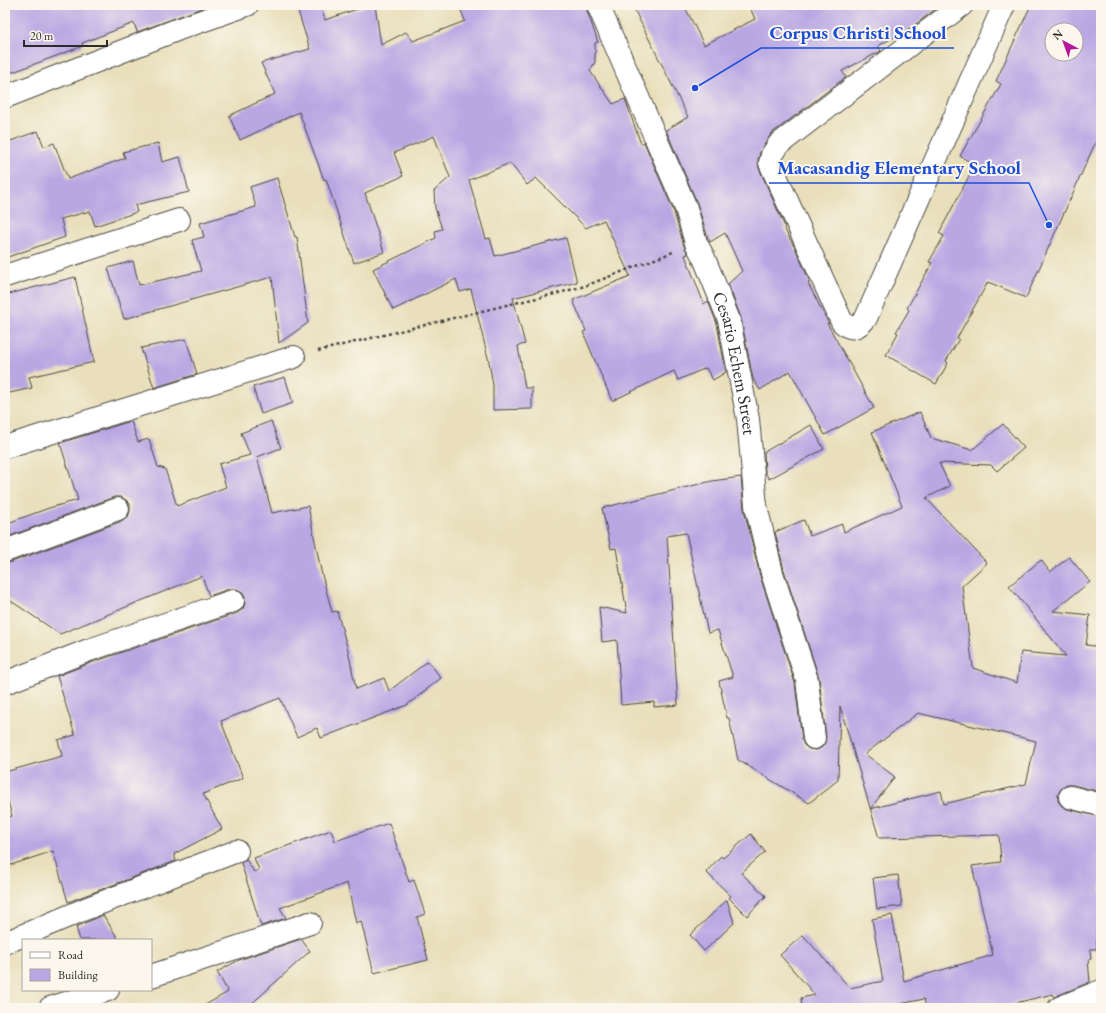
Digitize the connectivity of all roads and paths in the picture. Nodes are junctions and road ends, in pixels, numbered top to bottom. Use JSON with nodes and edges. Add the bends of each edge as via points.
{"nodes":[{"id":1,"x":247,"y":5,"type":"edge"},
{"id":2,"x":598,"y":5,"type":"edge"},
{"id":3,"x":962,"y":5,"type":"edge"},
{"id":4,"x":1004,"y":5,"type":"edge"},
{"id":5,"x":5,"y":97,"type":"edge"},
{"id":6,"x":179,"y":220,"type":"dead end"},
{"id":7,"x":696,"y":243,"type":"junction"},
{"id":8,"x":5,"y":276,"type":"edge"},
{"id":9,"x":294,"y":357,"type":"joint"},
{"id":10,"x":5,"y":447,"type":"edge"},
{"id":11,"x":118,"y":509,"type":"dead end"},
{"id":12,"x":5,"y":551,"type":"edge"},
{"id":13,"x":234,"y":601,"type":"dead end"},
{"id":14,"x":5,"y":683,"type":"edge"},
{"id":15,"x":814,"y":738,"type":"dead end"},
{"id":16,"x":1070,"y":797,"type":"dead end"},
{"id":17,"x":1101,"y":805,"type":"edge"},
{"id":18,"x":237,"y":851,"type":"dead end"},
{"id":19,"x":310,"y":922,"type":"dead end"},
{"id":20,"x":5,"y":943,"type":"edge"},
{"id":21,"x":152,"y":976,"type":"edge"},
{"id":22,"x":105,"y":991,"type":"edge"},
{"id":23,"x":1101,"y":991,"type":"edge"},
{"id":24,"x":50,"y":1008,"type":"edge"},
{"id":25,"x":1059,"y":1008,"type":"edge"}],
"edges":[{"from":1,"to":5,"type":"street"},
{"from":2,"to":7,"type":"street","name":"Cesario Echem Street","via":[[686,208]]},
{"from":3,"to":4,"type":"street","via":[[779,144],[772,154],[770,163],[846,326],[852,328],[860,325],[866,318]]},
{"from":6,"to":8,"type":"street"},
{"from":7,"to":9,"type":"path","via":[[585,286]]},
{"from":7,"to":15,"type":"street","name":"Cesario Echem Street","via":[[728,320],[748,419],[756,506],[772,573],[807,680]]},
{"from":9,"to":10,"type":"street"},
{"from":11,"to":12,"type":"street"},
{"from":13,"to":14,"type":"street","via":[[89,650]]},
{"from":16,"to":17,"type":"street"},
{"from":18,"to":20,"type":"street","via":[[85,909]]},
{"from":19,"to":21,"type":"street"},
{"from":22,"to":24,"type":"street"},
{"from":23,"to":25,"type":"street"}]}
